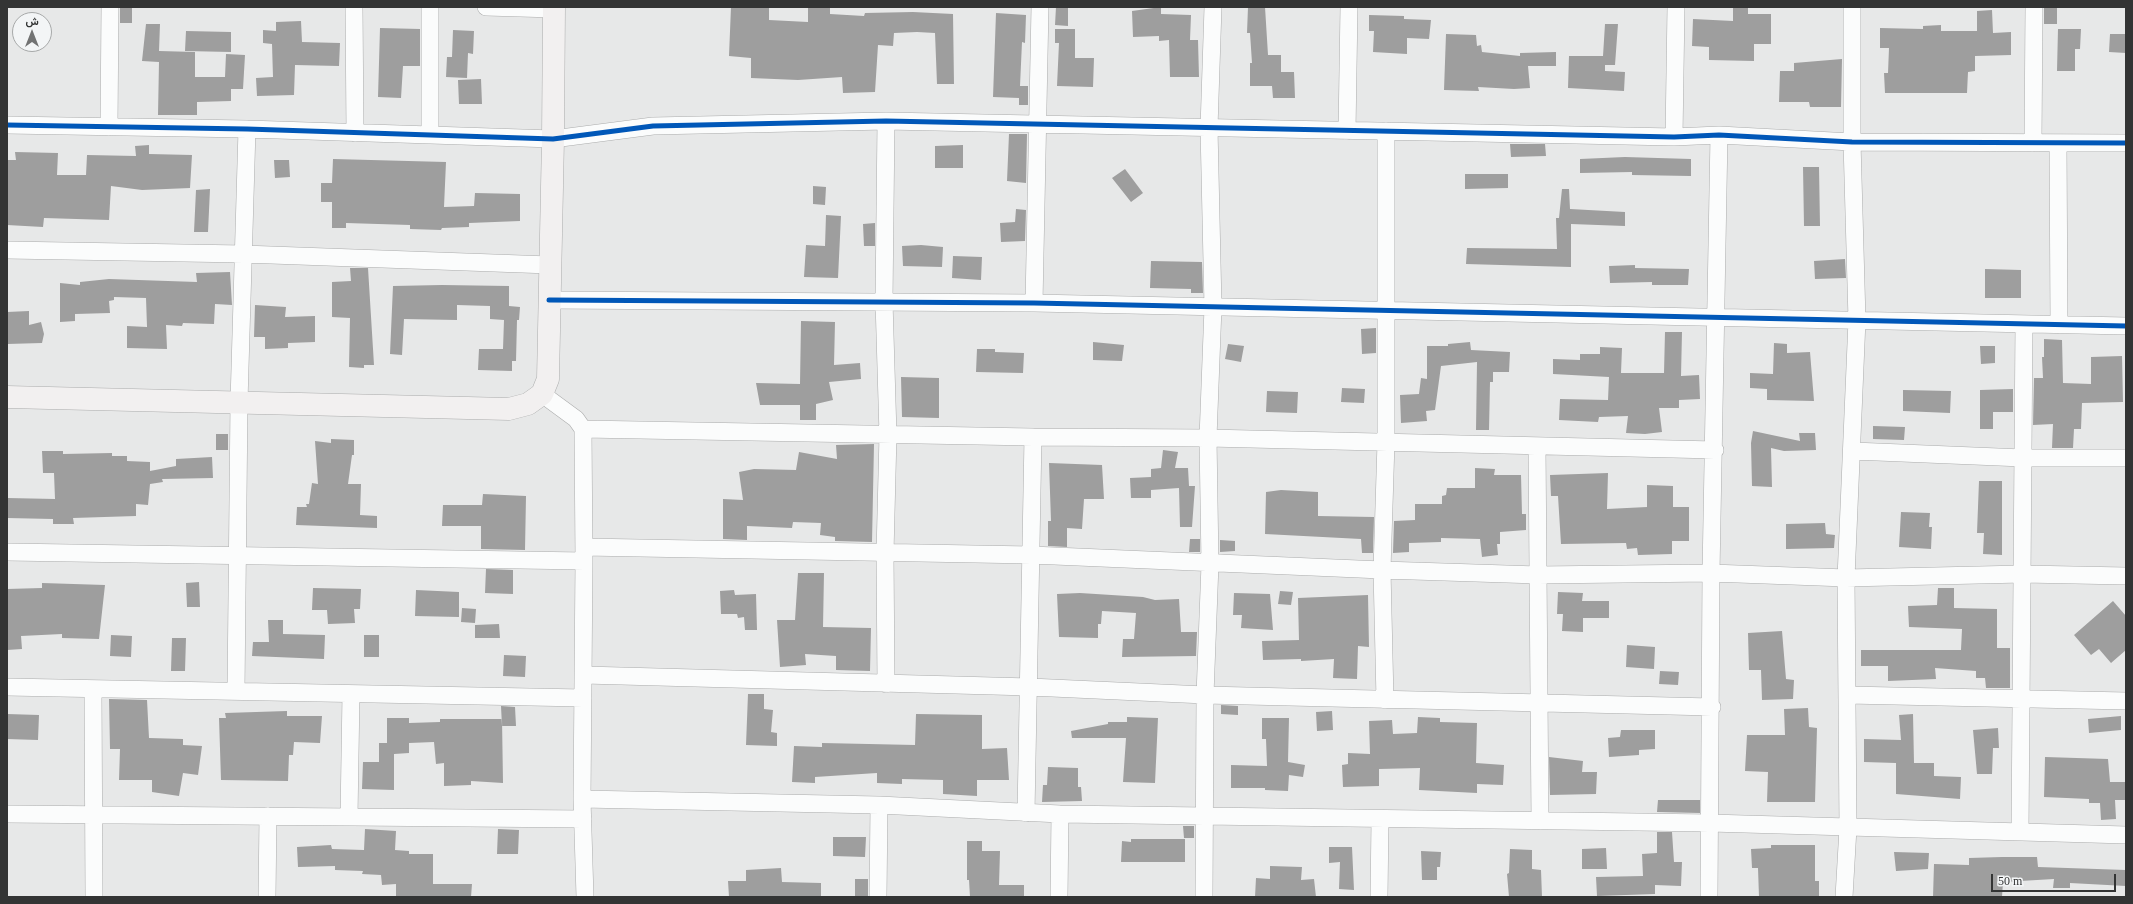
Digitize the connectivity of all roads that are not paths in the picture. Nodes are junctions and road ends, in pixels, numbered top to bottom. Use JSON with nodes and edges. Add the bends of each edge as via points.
{"nodes":[{"id":1,"x":110,"y":7,"type":"edge"},
{"id":2,"x":354,"y":7,"type":"edge"},
{"id":3,"x":430,"y":7,"type":"edge"},
{"id":4,"x":486,"y":7,"type":"edge"},
{"id":5,"x":1040,"y":7,"type":"edge"},
{"id":6,"x":1213,"y":7,"type":"edge"},
{"id":7,"x":1349,"y":7,"type":"edge"},
{"id":8,"x":1676,"y":7,"type":"edge"},
{"id":9,"x":1852,"y":7,"type":"edge"},
{"id":10,"x":2034,"y":7,"type":"edge"},
{"id":11,"x":554,"y":8,"type":"edge"},
{"id":12,"x":886,"y":121,"type":"junction"},
{"id":13,"x":1037,"y":124,"type":"junction"},
{"id":14,"x":7,"y":125,"type":"edge"},
{"id":15,"x":109,"y":127,"type":"junction"},
{"id":16,"x":1209,"y":128,"type":"junction"},
{"id":17,"x":247,"y":129,"type":"junction"},
{"id":18,"x":1347,"y":131,"type":"junction"},
{"id":19,"x":1386,"y":131,"type":"junction"},
{"id":20,"x":355,"y":133,"type":"junction"},
{"id":21,"x":430,"y":135,"type":"junction"},
{"id":22,"x":1719,"y":135,"type":"junction"},
{"id":23,"x":1674,"y":136,"type":"junction"},
{"id":24,"x":553,"y":139,"type":"junction"},
{"id":25,"x":1852,"y":142,"type":"junction"},
{"id":26,"x":2033,"y":143,"type":"junction"},
{"id":27,"x":2058,"y":143,"type":"junction"},
{"id":28,"x":2126,"y":143,"type":"edge"},
{"id":29,"x":7,"y":250,"type":"edge"},
{"id":30,"x":243,"y":254,"type":"junction"},
{"id":31,"x":550,"y":265,"type":"junction"},
{"id":32,"x":549,"y":300,"type":"junction"},
{"id":33,"x":884,"y":301,"type":"junction"},
{"id":34,"x":1034,"y":303,"type":"junction"},
{"id":35,"x":1213,"y":307,"type":"junction"},
{"id":36,"x":1387,"y":311,"type":"junction"},
{"id":37,"x":1717,"y":316,"type":"junction"},
{"id":38,"x":1857,"y":320,"type":"junction"},
{"id":39,"x":2024,"y":324,"type":"junction"},
{"id":40,"x":2058,"y":324,"type":"junction"},
{"id":41,"x":2126,"y":326,"type":"edge"},
{"id":42,"x":542,"y":394,"type":"junction"},
{"id":43,"x":7,"y":397,"type":"edge"},
{"id":44,"x":239,"y":402,"type":"junction"},
{"id":45,"x":583,"y":429,"type":"junction"},
{"id":46,"x":888,"y":435,"type":"junction"},
{"id":47,"x":1033,"y":437,"type":"junction"},
{"id":48,"x":1208,"y":438,"type":"junction"},
{"id":49,"x":1386,"y":442,"type":"junction"},
{"id":50,"x":1537,"y":446,"type":"junction"},
{"id":51,"x":1715,"y":450,"type":"junction"},
{"id":52,"x":1853,"y":451,"type":"junction"},
{"id":53,"x":2023,"y":458,"type":"junction"},
{"id":54,"x":2126,"y":458,"type":"edge"},
{"id":55,"x":7,"y":552,"type":"edge"},
{"id":56,"x":885,"y":553,"type":"junction"},
{"id":57,"x":584,"y":554,"type":"junction"},
{"id":58,"x":237,"y":556,"type":"junction"},
{"id":59,"x":1031,"y":556,"type":"junction"},
{"id":60,"x":1210,"y":564,"type":"junction"},
{"id":61,"x":1382,"y":570,"type":"junction"},
{"id":62,"x":1711,"y":573,"type":"junction"},
{"id":63,"x":2022,"y":574,"type":"junction"},
{"id":64,"x":1538,"y":575,"type":"junction"},
{"id":65,"x":2126,"y":576,"type":"edge"},
{"id":66,"x":1846,"y":578,"type":"junction"},
{"id":67,"x":584,"y":675,"type":"junction"},
{"id":68,"x":886,"y":684,"type":"junction"},
{"id":69,"x":7,"y":687,"type":"edge"},
{"id":70,"x":1030,"y":687,"type":"junction"},
{"id":71,"x":93,"y":689,"type":"junction"},
{"id":72,"x":236,"y":691,"type":"junction"},
{"id":73,"x":351,"y":694,"type":"junction"},
{"id":74,"x":1205,"y":695,"type":"junction"},
{"id":75,"x":1848,"y":695,"type":"junction"},
{"id":76,"x":583,"y":698,"type":"junction"},
{"id":77,"x":1385,"y":700,"type":"junction"},
{"id":78,"x":2021,"y":700,"type":"junction"},
{"id":79,"x":2126,"y":701,"type":"edge"},
{"id":80,"x":1539,"y":704,"type":"junction"},
{"id":81,"x":1712,"y":707,"type":"junction"},
{"id":82,"x":582,"y":799,"type":"junction"},
{"id":83,"x":880,"y":805,"type":"junction"},
{"id":84,"x":1026,"y":813,"type":"junction"},
{"id":85,"x":7,"y":814,"type":"edge"},
{"id":86,"x":1060,"y":814,"type":"junction"},
{"id":87,"x":93,"y":815,"type":"junction"},
{"id":88,"x":268,"y":816,"type":"junction"},
{"id":89,"x":1205,"y":816,"type":"junction"},
{"id":90,"x":349,"y":817,"type":"junction"},
{"id":91,"x":583,"y":819,"type":"junction"},
{"id":92,"x":1380,"y":820,"type":"junction"},
{"id":93,"x":1540,"y":821,"type":"junction"},
{"id":94,"x":1710,"y":823,"type":"junction"},
{"id":95,"x":1848,"y":828,"type":"junction"},
{"id":96,"x":2020,"y":832,"type":"junction"},
{"id":97,"x":2126,"y":835,"type":"edge"},
{"id":98,"x":94,"y":897,"type":"edge"},
{"id":99,"x":267,"y":897,"type":"edge"},
{"id":100,"x":585,"y":897,"type":"edge"},
{"id":101,"x":878,"y":897,"type":"edge"},
{"id":102,"x":1059,"y":897,"type":"edge"},
{"id":103,"x":1204,"y":897,"type":"edge"},
{"id":104,"x":1379,"y":897,"type":"edge"},
{"id":105,"x":1710,"y":897,"type":"edge"},
{"id":106,"x":1844,"y":897,"type":"edge"}],
"edges":[{"from":1,"to":15,"type":"street"},
{"from":2,"to":20,"type":"street"},
{"from":3,"to":21,"type":"street"},
{"from":4,"to":11,"type":"street"},
{"from":5,"to":13,"type":"street"},
{"from":6,"to":16,"type":"street"},
{"from":7,"to":18,"type":"street"},
{"from":8,"to":23,"type":"street"},
{"from":9,"to":25,"type":"street"},
{"from":10,"to":26,"type":"street"},
{"from":11,"to":24,"type":"street"},
{"from":12,"to":13,"type":"street"},
{"from":12,"to":24,"type":"street","via":[[653,126]]},
{"from":12,"to":33,"type":"street"},
{"from":13,"to":16,"type":"street"},
{"from":13,"to":34,"type":"street"},
{"from":14,"to":15,"type":"street"},
{"from":15,"to":17,"type":"street"},
{"from":16,"to":18,"type":"street"},
{"from":16,"to":35,"type":"street"},
{"from":17,"to":20,"type":"street"},
{"from":17,"to":30,"type":"street"},
{"from":18,"to":19,"type":"street"},
{"from":19,"to":23,"type":"street"},
{"from":19,"to":36,"type":"street"},
{"from":20,"to":21,"type":"street"},
{"from":21,"to":24,"type":"street"},
{"from":22,"to":23,"type":"street"},
{"from":22,"to":25,"type":"street"},
{"from":22,"to":37,"type":"street"},
{"from":24,"to":31,"type":"street"},
{"from":25,"to":26,"type":"street"},
{"from":25,"to":38,"type":"street"},
{"from":26,"to":27,"type":"street"},
{"from":27,"to":28,"type":"street"},
{"from":27,"to":40,"type":"street"},
{"from":29,"to":30,"type":"street"},
{"from":30,"to":31,"type":"street"},
{"from":30,"to":44,"type":"street"},
{"from":31,"to":32,"type":"street"},
{"from":32,"to":33,"type":"street"},
{"from":32,"to":42,"type":"street","via":[[548,379]]},
{"from":33,"to":34,"type":"street"},
{"from":33,"to":46,"type":"street"},
{"from":34,"to":35,"type":"street"},
{"from":35,"to":36,"type":"street"},
{"from":35,"to":48,"type":"street"},
{"from":36,"to":37,"type":"street"},
{"from":36,"to":49,"type":"street"},
{"from":37,"to":38,"type":"street"},
{"from":37,"to":51,"type":"street"},
{"from":38,"to":39,"type":"street"},
{"from":38,"to":52,"type":"street"},
{"from":39,"to":40,"type":"street"},
{"from":39,"to":53,"type":"street"},
{"from":40,"to":41,"type":"street"},
{"from":42,"to":44,"type":"street","via":[[528,404],[509,408]]},
{"from":42,"to":45,"type":"street","via":[[576,419]]},
{"from":43,"to":44,"type":"street"},
{"from":44,"to":58,"type":"street"},
{"from":45,"to":46,"type":"street"},
{"from":45,"to":57,"type":"street"},
{"from":46,"to":47,"type":"street"},
{"from":46,"to":56,"type":"street"},
{"from":47,"to":48,"type":"street"},
{"from":47,"to":59,"type":"street"},
{"from":48,"to":49,"type":"street"},
{"from":48,"to":60,"type":"street"},
{"from":49,"to":50,"type":"street"},
{"from":49,"to":61,"type":"street"},
{"from":50,"to":51,"type":"street"},
{"from":50,"to":64,"type":"street"},
{"from":51,"to":62,"type":"street"},
{"from":52,"to":53,"type":"street"},
{"from":52,"to":66,"type":"street"},
{"from":53,"to":54,"type":"street"},
{"from":53,"to":63,"type":"street"},
{"from":55,"to":58,"type":"street"},
{"from":56,"to":57,"type":"street"},
{"from":56,"to":59,"type":"street"},
{"from":56,"to":68,"type":"street"},
{"from":57,"to":58,"type":"street"},
{"from":57,"to":67,"type":"street"},
{"from":58,"to":72,"type":"street"},
{"from":59,"to":60,"type":"street"},
{"from":59,"to":70,"type":"street"},
{"from":60,"to":61,"type":"street"},
{"from":60,"to":74,"type":"street"},
{"from":61,"to":64,"type":"street"},
{"from":61,"to":77,"type":"street"},
{"from":62,"to":64,"type":"street"},
{"from":62,"to":66,"type":"street"},
{"from":62,"to":81,"type":"street"},
{"from":63,"to":65,"type":"street"},
{"from":63,"to":66,"type":"street"},
{"from":63,"to":78,"type":"street"},
{"from":64,"to":80,"type":"street"},
{"from":66,"to":75,"type":"street"},
{"from":67,"to":68,"type":"street"},
{"from":67,"to":76,"type":"street"},
{"from":68,"to":70,"type":"street"},
{"from":69,"to":71,"type":"street"},
{"from":70,"to":74,"type":"street"},
{"from":70,"to":84,"type":"street"},
{"from":71,"to":72,"type":"street"},
{"from":71,"to":87,"type":"street"},
{"from":72,"to":73,"type":"street"},
{"from":73,"to":76,"type":"street"},
{"from":73,"to":90,"type":"street"},
{"from":74,"to":77,"type":"street"},
{"from":74,"to":89,"type":"street"},
{"from":75,"to":78,"type":"street"},
{"from":75,"to":95,"type":"street"},
{"from":76,"to":82,"type":"street"},
{"from":77,"to":80,"type":"street"},
{"from":78,"to":79,"type":"street"},
{"from":78,"to":96,"type":"street"},
{"from":80,"to":81,"type":"street"},
{"from":80,"to":93,"type":"street"},
{"from":81,"to":94,"type":"street"},
{"from":82,"to":83,"type":"street"},
{"from":82,"to":91,"type":"street"},
{"from":83,"to":84,"type":"street"},
{"from":83,"to":101,"type":"street"},
{"from":84,"to":86,"type":"street"},
{"from":85,"to":87,"type":"street"},
{"from":86,"to":89,"type":"street"},
{"from":86,"to":102,"type":"street"},
{"from":87,"to":88,"type":"street"},
{"from":87,"to":98,"type":"street"},
{"from":88,"to":90,"type":"street"},
{"from":88,"to":99,"type":"street"},
{"from":89,"to":92,"type":"street"},
{"from":89,"to":103,"type":"street"},
{"from":90,"to":91,"type":"street"},
{"from":91,"to":100,"type":"street"},
{"from":92,"to":93,"type":"street"},
{"from":92,"to":104,"type":"street"},
{"from":93,"to":94,"type":"street"},
{"from":94,"to":95,"type":"street"},
{"from":94,"to":105,"type":"street"},
{"from":95,"to":96,"type":"street"},
{"from":95,"to":106,"type":"street"},
{"from":96,"to":97,"type":"street"}]}
